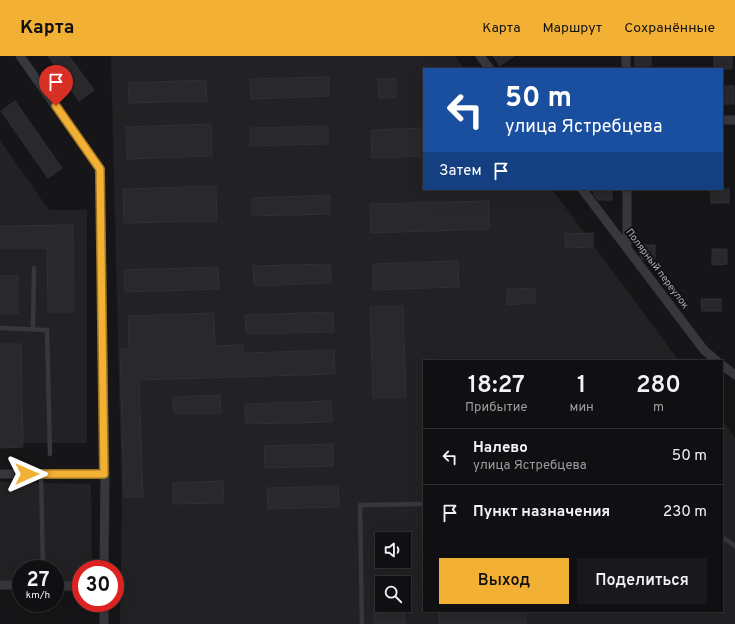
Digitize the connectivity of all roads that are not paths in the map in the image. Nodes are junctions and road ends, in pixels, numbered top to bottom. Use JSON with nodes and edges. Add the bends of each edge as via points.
{"nodes":[{"id":1,"x":20,"y":56,"type":"edge"},
{"id":2,"x":480,"y":56,"type":"edge"},
{"id":3,"x":626,"y":56,"type":"edge"},
{"id":4,"x":489,"y":68,"type":"edge"},
{"id":5,"x":626,"y":68,"type":"edge"},
{"id":6,"x":723,"y":120,"type":"edge"},
{"id":7,"x":735,"y":120,"type":"edge"},
{"id":8,"x":583,"y":190,"type":"edge"},
{"id":9,"x":627,"y":190,"type":"edge"},
{"id":10,"x":627,"y":248,"type":"junction"},
{"id":11,"x":34,"y":268,"type":"dead end"},
{"id":12,"x":0,"y":328,"type":"edge"},
{"id":13,"x":33,"y":329,"type":"junction"},
{"id":14,"x":716,"y":360,"type":"edge"},
{"id":15,"x":723,"y":366,"type":"edge"},
{"id":16,"x":735,"y":375,"type":"edge"},
{"id":17,"x":50,"y":454,"type":"dead end"},
{"id":18,"x":0,"y":474,"type":"edge"},
{"id":19,"x":41,"y":474,"type":"junction"},
{"id":20,"x":104,"y":474,"type":"junction"},
{"id":21,"x":423,"y":504,"type":"edge"},
{"id":22,"x":723,"y":538,"type":"edge"},
{"id":23,"x":735,"y":546,"type":"edge"},
{"id":24,"x":43,"y":560,"type":"edge"},
{"id":25,"x":104,"y":560,"type":"edge"},
{"id":26,"x":0,"y":585,"type":"edge"},
{"id":27,"x":12,"y":585,"type":"edge"},
{"id":28,"x":104,"y":612,"type":"edge"},
{"id":29,"x":104,"y":624,"type":"edge"},
{"id":30,"x":362,"y":624,"type":"edge"}],
"edges":[{"from":1,"to":20,"type":"street","via":[[100,169]]},
{"from":2,"to":4,"type":"street"},
{"from":3,"to":5,"type":"street"},
{"from":6,"to":7,"type":"street"},
{"from":8,"to":10,"type":"street","name":"Полярный переулок"},
{"from":9,"to":10,"type":"street"},
{"from":10,"to":14,"type":"street","name":"Полярный переулок","via":[[704,350]]},
{"from":11,"to":13,"type":"lane"},
{"from":12,"to":13,"type":"lane"},
{"from":13,"to":17,"type":"lane","via":[[47,330]]},
{"from":15,"to":16,"type":"street"},
{"from":18,"to":19,"type":"street"},
{"from":19,"to":20,"type":"street"},
{"from":19,"to":24,"type":"lane"},
{"from":20,"to":25,"type":"street"},
{"from":21,"to":30,"type":"lane","via":[[360,505]]},
{"from":22,"to":23,"type":"lane"},
{"from":26,"to":27,"type":"street"},
{"from":28,"to":29,"type":"street"}]}
